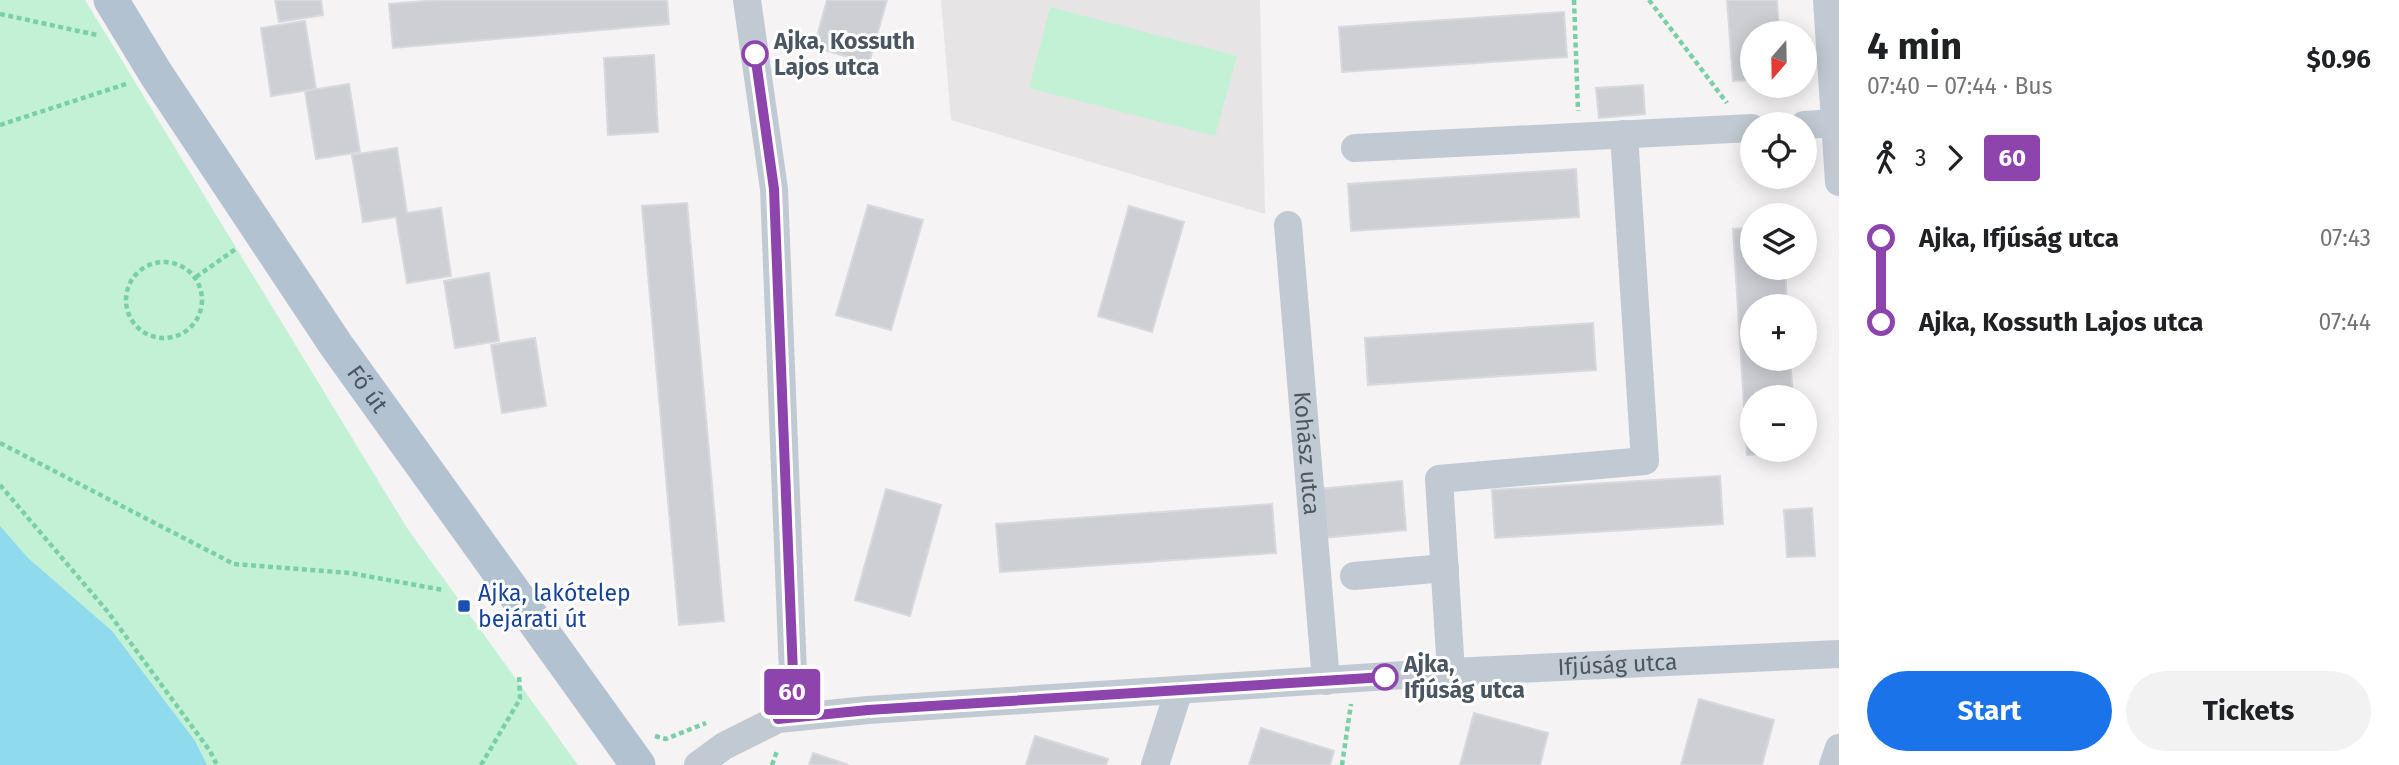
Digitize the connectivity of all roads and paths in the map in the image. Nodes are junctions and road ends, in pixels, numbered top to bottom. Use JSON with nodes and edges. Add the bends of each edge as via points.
{"nodes":[{"id":1,"x":111,"y":0,"type":"edge"},
{"id":2,"x":747,"y":0,"type":"edge"},
{"id":3,"x":1574,"y":0,"type":"edge"},
{"id":4,"x":1649,"y":0,"type":"edge"},
{"id":5,"x":1827,"y":0,"type":"edge"},
{"id":6,"x":0,"y":14,"type":"edge"},
{"id":7,"x":139,"y":44,"type":"junction"},
{"id":8,"x":156,"y":75,"type":"junction"},
{"id":9,"x":1740,"y":116,"type":"edge"},
{"id":10,"x":1835,"y":123,"type":"junction"},
{"id":11,"x":1817,"y":124,"type":"edge"},
{"id":12,"x":0,"y":125,"type":"edge"},
{"id":13,"x":1740,"y":128,"type":"edge"},
{"id":14,"x":1624,"y":134,"type":"junction"},
{"id":15,"x":1579,"y":136,"type":"junction"},
{"id":16,"x":1355,"y":148,"type":"dead end"},
{"id":17,"x":1839,"y":182,"type":"edge"},
{"id":18,"x":1288,"y":225,"type":"dead end"},
{"id":19,"x":261,"y":232,"type":"junction"},
{"id":20,"x":196,"y":277,"type":"junction"},
{"id":21,"x":0,"y":443,"type":"edge"},
{"id":22,"x":0,"y":485,"type":"edge"},
{"id":23,"x":1445,"y":568,"type":"junction"},
{"id":24,"x":1354,"y":576,"type":"dead end"},
{"id":25,"x":443,"y":590,"type":"dead end"},
{"id":26,"x":1839,"y":654,"type":"edge"},
{"id":27,"x":1451,"y":672,"type":"junction"},
{"id":28,"x":519,"y":674,"type":"dead end"},
{"id":29,"x":1354,"y":679,"type":"junction"},
{"id":30,"x":1326,"y":681,"type":"junction"},
{"id":31,"x":1179,"y":690,"type":"junction"},
{"id":32,"x":716,"y":719,"type":"dead end"},
{"id":33,"x":779,"y":730,"type":"junction"},
{"id":34,"x":1839,"y":748,"type":"edge"},
{"id":35,"x":641,"y":749,"type":"edge"},
{"id":36,"x":217,"y":765,"type":"edge"},
{"id":37,"x":481,"y":765,"type":"edge"},
{"id":38,"x":698,"y":765,"type":"edge"},
{"id":39,"x":772,"y":765,"type":"edge"},
{"id":40,"x":1155,"y":765,"type":"edge"},
{"id":41,"x":1342,"y":765,"type":"edge"},
{"id":42,"x":1833,"y":765,"type":"edge"}],
"edges":[{"from":1,"to":7,"type":"main road","name":"Fő út"},
{"from":2,"to":33,"type":"street","via":[[774,189],[793,674],[791,697]]},
{"from":3,"to":15,"type":"path"},
{"from":4,"to":9,"type":"path"},
{"from":5,"to":10,"type":"street"},
{"from":6,"to":7,"type":"path"},
{"from":7,"to":8,"type":"main road","name":"Fő út"},
{"from":8,"to":12,"type":"path"},
{"from":8,"to":19,"type":"main road","name":"Fő út"},
{"from":10,"to":11,"type":"street"},
{"from":10,"to":17,"type":"street"},
{"from":13,"to":14,"type":"street"},
{"from":14,"to":15,"type":"street"},
{"from":14,"to":23,"type":"street","via":[[1645,461],[1439,479]]},
{"from":15,"to":16,"type":"street"},
{"from":18,"to":30,"type":"street","name":"Kohász utca"},
{"from":19,"to":20,"type":"path"},
{"from":19,"to":35,"type":"main road","name":"Fő út","via":[[336,345]]},
{"from":20,"to":20,"type":"path","via":[[170,262],[140,269],[126,296],[134,325],[160,339],[188,331],[203,306]]},
{"from":21,"to":25,"type":"path","via":[[234,564],[350,573]]},
{"from":22,"to":36,"type":"path","via":[[108,612]]},
{"from":23,"to":24,"type":"street"},
{"from":23,"to":27,"type":"street"},
{"from":26,"to":27,"type":"street","name":"Ifjúság utca"},
{"from":27,"to":29,"type":"street","name":"Ifjúság utca"},
{"from":28,"to":37,"type":"path","via":[[520,699]]},
{"from":29,"to":30,"type":"street","name":"Ifjúság utca"},
{"from":29,"to":41,"type":"path"},
{"from":30,"to":31,"type":"street","name":"Ifjúság utca"},
{"from":31,"to":33,"type":"street","name":"Ifjúság utca","via":[[868,710]]},
{"from":31,"to":40,"type":"street"},
{"from":32,"to":35,"type":"path"},
{"from":33,"to":38,"type":"street","name":"Ifjúság utca","via":[[724,746]]},
{"from":33,"to":39,"type":"path"},
{"from":34,"to":42,"type":"street"}]}
